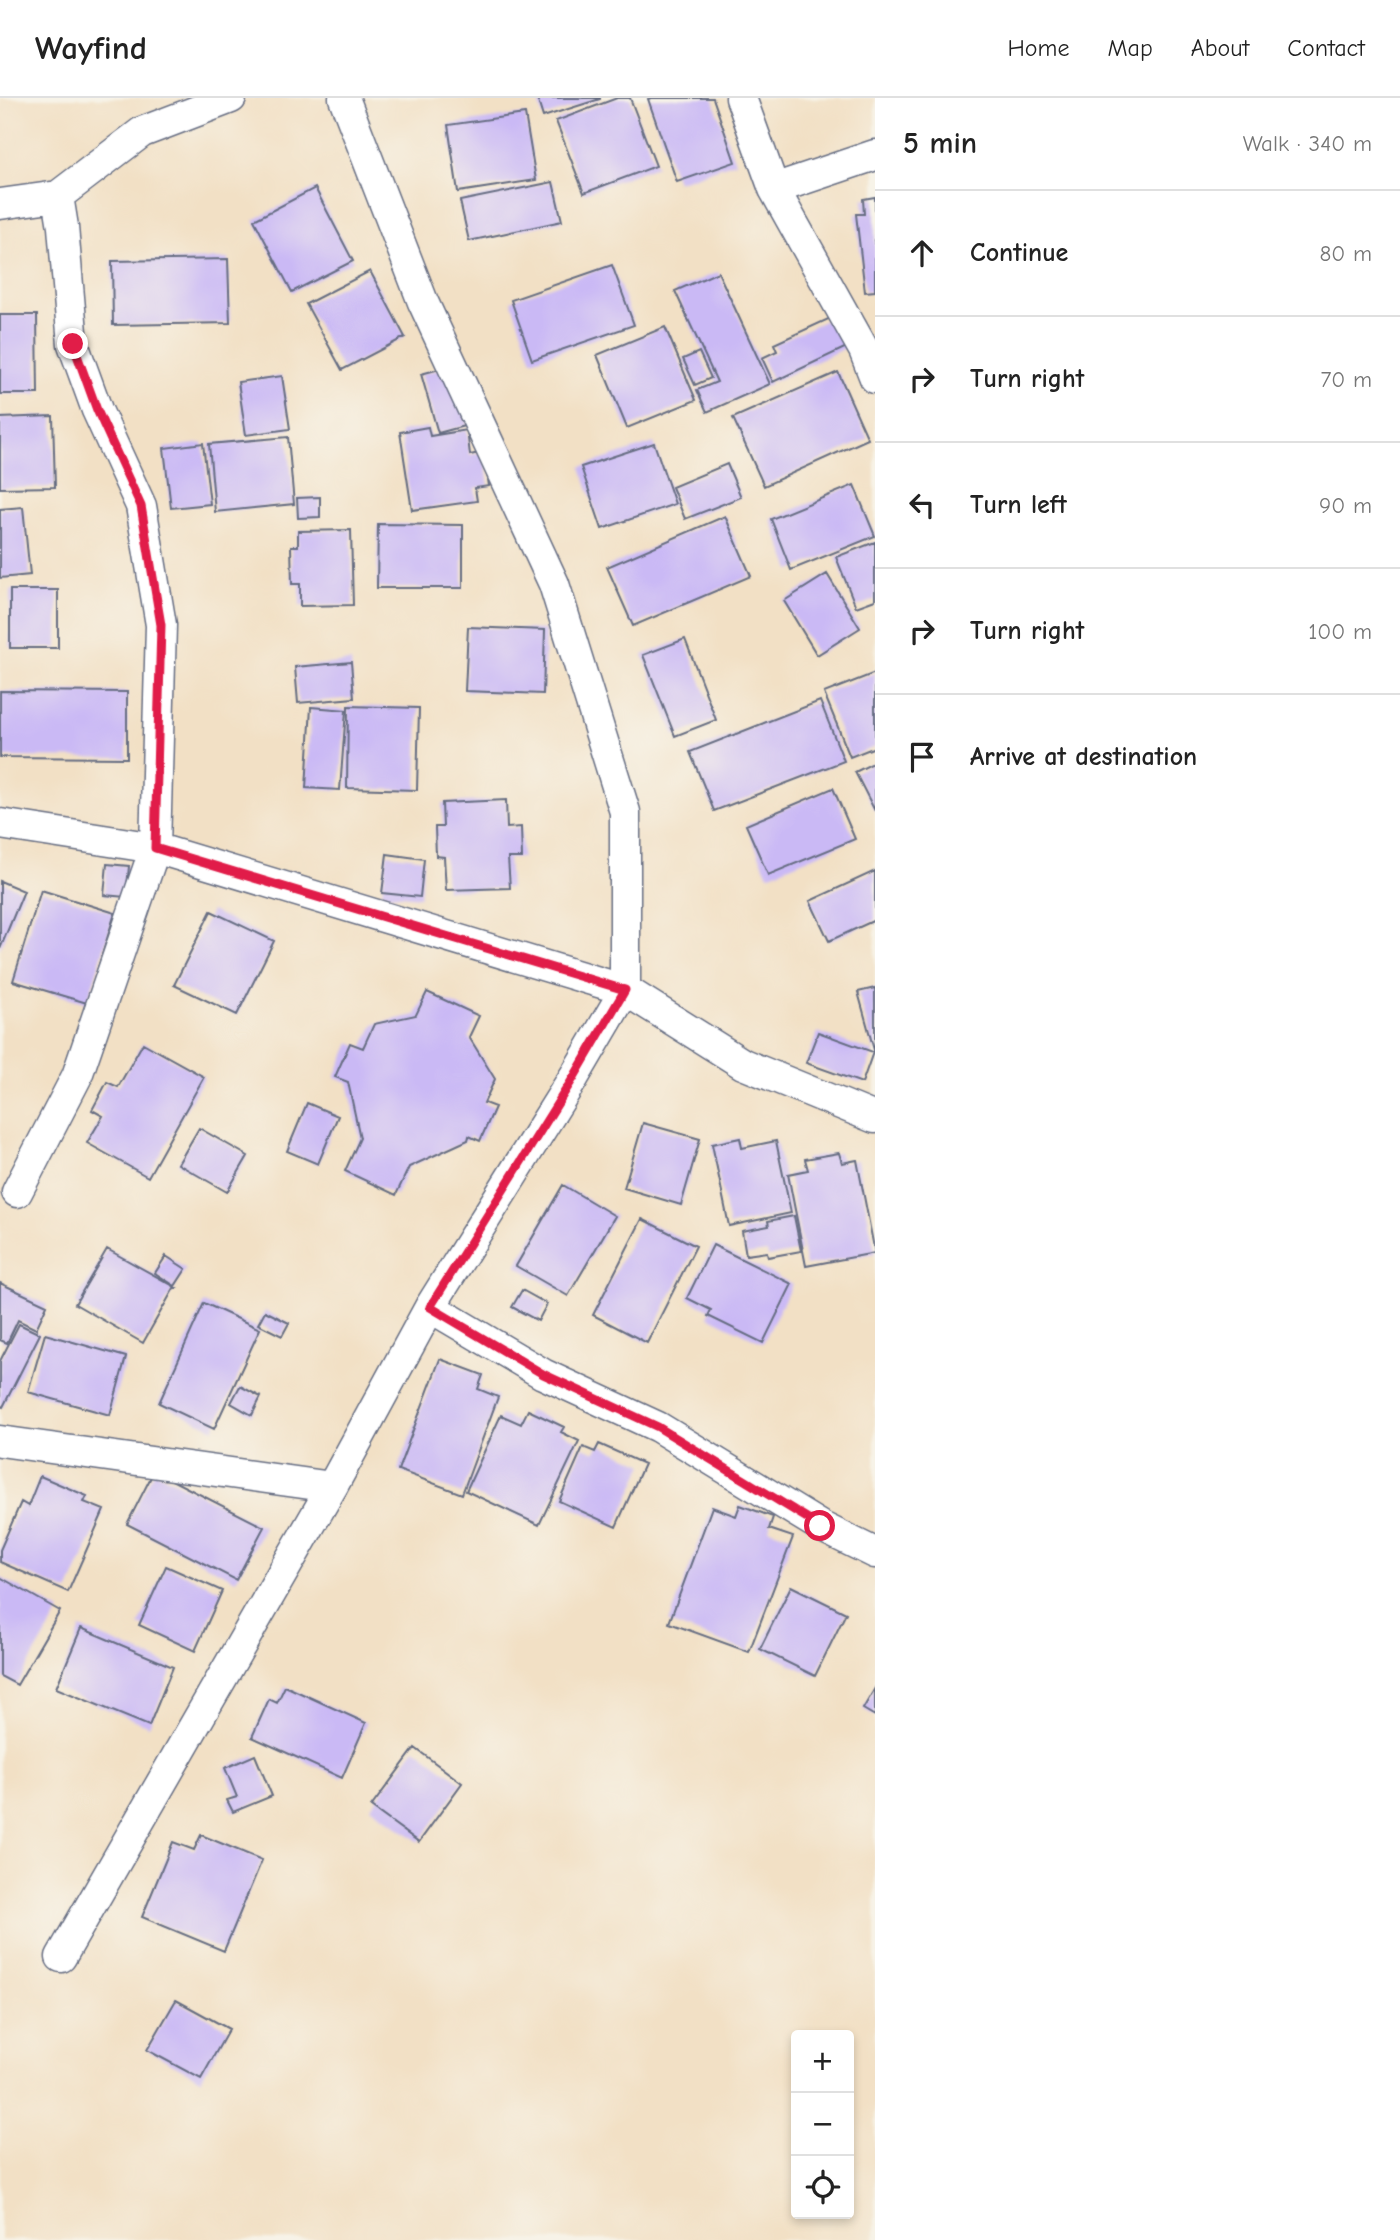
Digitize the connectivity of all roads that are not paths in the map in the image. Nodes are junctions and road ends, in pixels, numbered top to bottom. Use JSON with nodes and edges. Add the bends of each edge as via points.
{"nodes":[{"id":1,"x":232,"y":98,"type":"edge"},
{"id":2,"x":344,"y":98,"type":"edge"},
{"id":3,"x":741,"y":98,"type":"edge"},
{"id":4,"x":875,"y":155,"type":"edge"},
{"id":5,"x":774,"y":189,"type":"junction"},
{"id":6,"x":58,"y":196,"type":"junction"},
{"id":7,"x":0,"y":204,"type":"edge"},
{"id":8,"x":875,"y":378,"type":"edge"},
{"id":9,"x":0,"y":824,"type":"edge"},
{"id":10,"x":155,"y":848,"type":"junction"},
{"id":11,"x":625,"y":990,"type":"junction"},
{"id":12,"x":875,"y":1118,"type":"edge"},
{"id":13,"x":17,"y":1192,"type":"dead end"},
{"id":14,"x":430,"y":1307,"type":"junction"},
{"id":15,"x":0,"y":1441,"type":"edge"},
{"id":16,"x":332,"y":1487,"type":"junction"},
{"id":17,"x":875,"y":1553,"type":"edge"},
{"id":18,"x":61,"y":1957,"type":"dead end"}],
"edges":[{"from":1,"to":6,"type":"street","via":[[142,132]]},
{"from":2,"to":11,"type":"street","via":[[423,302],[554,584],[625,812]]},
{"from":3,"to":5,"type":"street"},
{"from":4,"to":5,"type":"street"},
{"from":5,"to":8,"type":"street"},
{"from":6,"to":7,"type":"street"},
{"from":6,"to":10,"type":"street","via":[[73,344],[141,506],[161,625]]},
{"from":9,"to":10,"type":"street"},
{"from":10,"to":11,"type":"street"},
{"from":10,"to":13,"type":"street","via":[[77,1076]]},
{"from":11,"to":12,"type":"street","via":[[743,1064]]},
{"from":11,"to":14,"type":"street"},
{"from":14,"to":16,"type":"street"},
{"from":14,"to":17,"type":"street","via":[[543,1374],[658,1427],[820,1526]]},
{"from":15,"to":16,"type":"street"},
{"from":16,"to":18,"type":"street"}]}
